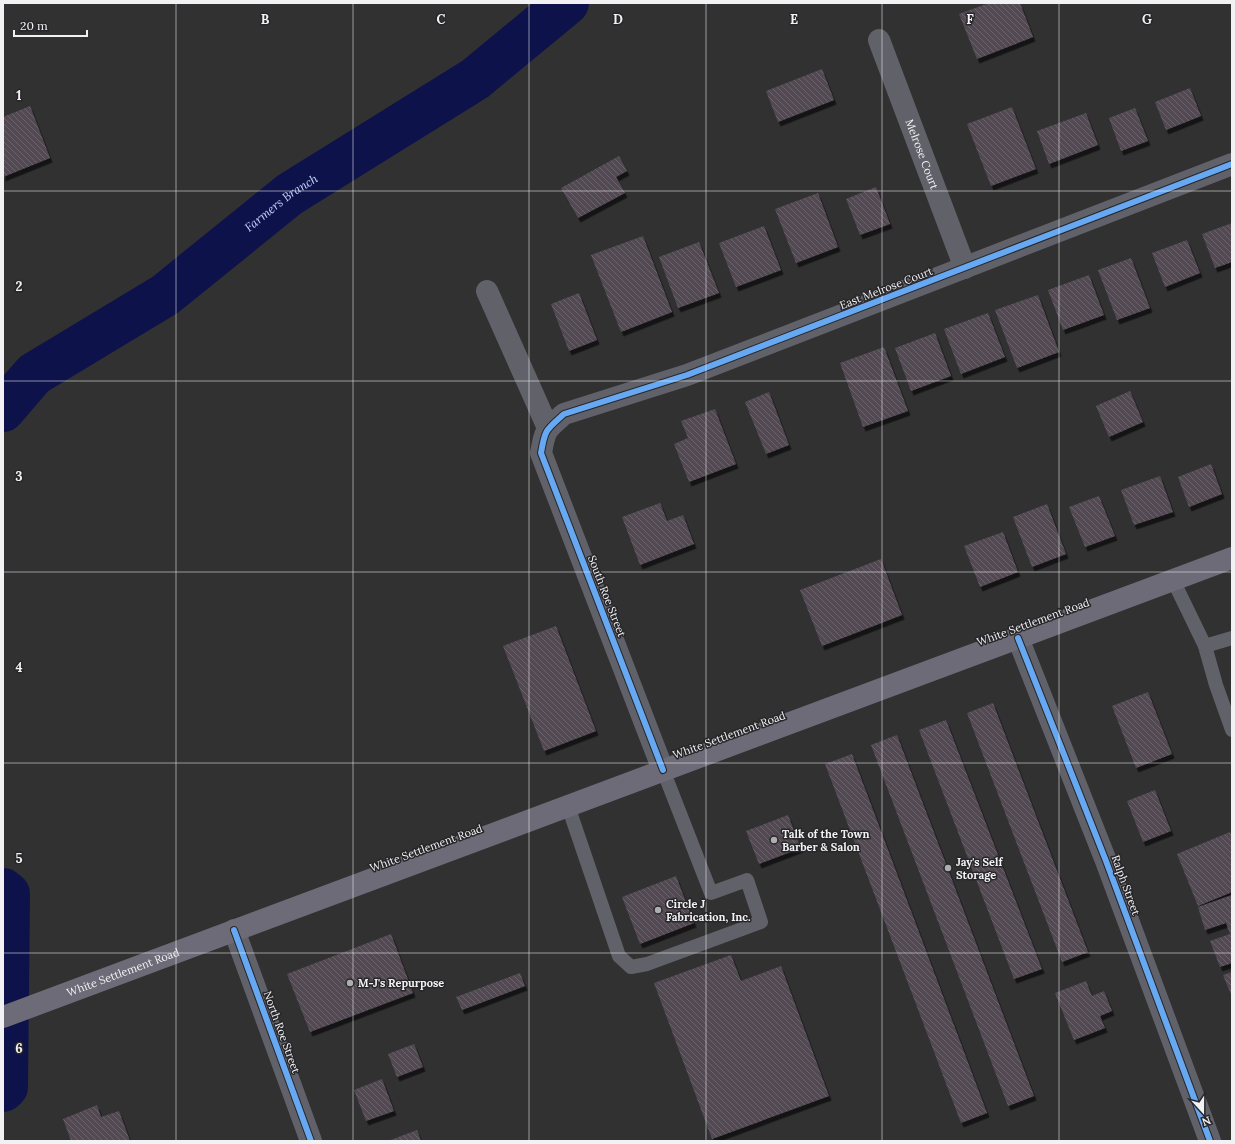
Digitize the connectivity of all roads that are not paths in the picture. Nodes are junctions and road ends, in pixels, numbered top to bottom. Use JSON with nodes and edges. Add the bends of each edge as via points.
{"nodes":[{"id":1,"x":879,"y":40,"type":"dead end"},
{"id":2,"x":1232,"y":164,"type":"edge"},
{"id":3,"x":965,"y":268,"type":"junction"},
{"id":4,"x":487,"y":291,"type":"dead end"},
{"id":5,"x":548,"y":428,"type":"junction"},
{"id":6,"x":1232,"y":558,"type":"edge"},
{"id":7,"x":1173,"y":580,"type":"junction"},
{"id":8,"x":1018,"y":638,"type":"junction"},
{"id":9,"x":1232,"y":638,"type":"edge"},
{"id":10,"x":1206,"y":646,"type":"junction"},
{"id":11,"x":1232,"y":730,"type":"edge"},
{"id":12,"x":663,"y":770,"type":"junction"},
{"id":13,"x":568,"y":806,"type":"junction"},
{"id":14,"x":234,"y":930,"type":"junction"},
{"id":15,"x":3,"y":1017,"type":"edge"},
{"id":16,"x":311,"y":1141,"type":"edge"},
{"id":17,"x":1210,"y":1141,"type":"edge"}],
"edges":[{"from":1,"to":3,"type":"street","name":"Melrose Court"},
{"from":2,"to":3,"type":"street","name":"East Melrose Court"},
{"from":3,"to":5,"type":"street","name":"East Melrose Court","via":[[687,375],[564,414]]},
{"from":4,"to":5,"type":"street"},
{"from":5,"to":12,"type":"street","name":"South Roe Street","via":[[544,434],[541,453]]},
{"from":6,"to":7,"type":"main road","name":"White Settlement Road"},
{"from":7,"to":8,"type":"main road","name":"White Settlement Road"},
{"from":7,"to":10,"type":"lane"},
{"from":8,"to":12,"type":"main road","name":"White Settlement Road"},
{"from":8,"to":17,"type":"street","name":"Ralph Street","via":[[1106,861]]},
{"from":9,"to":10,"type":"lane"},
{"from":10,"to":11,"type":"lane"},
{"from":12,"to":13,"type":"main road","name":"White Settlement Road"},
{"from":12,"to":13,"type":"lane","via":[[711,893],[747,880],[761,922],[647,964],[631,967],[619,956]]},
{"from":13,"to":14,"type":"main road","name":"White Settlement Road"},
{"from":14,"to":15,"type":"main road","name":"White Settlement Road"},
{"from":14,"to":16,"type":"street","name":"North Roe Street"}]}
